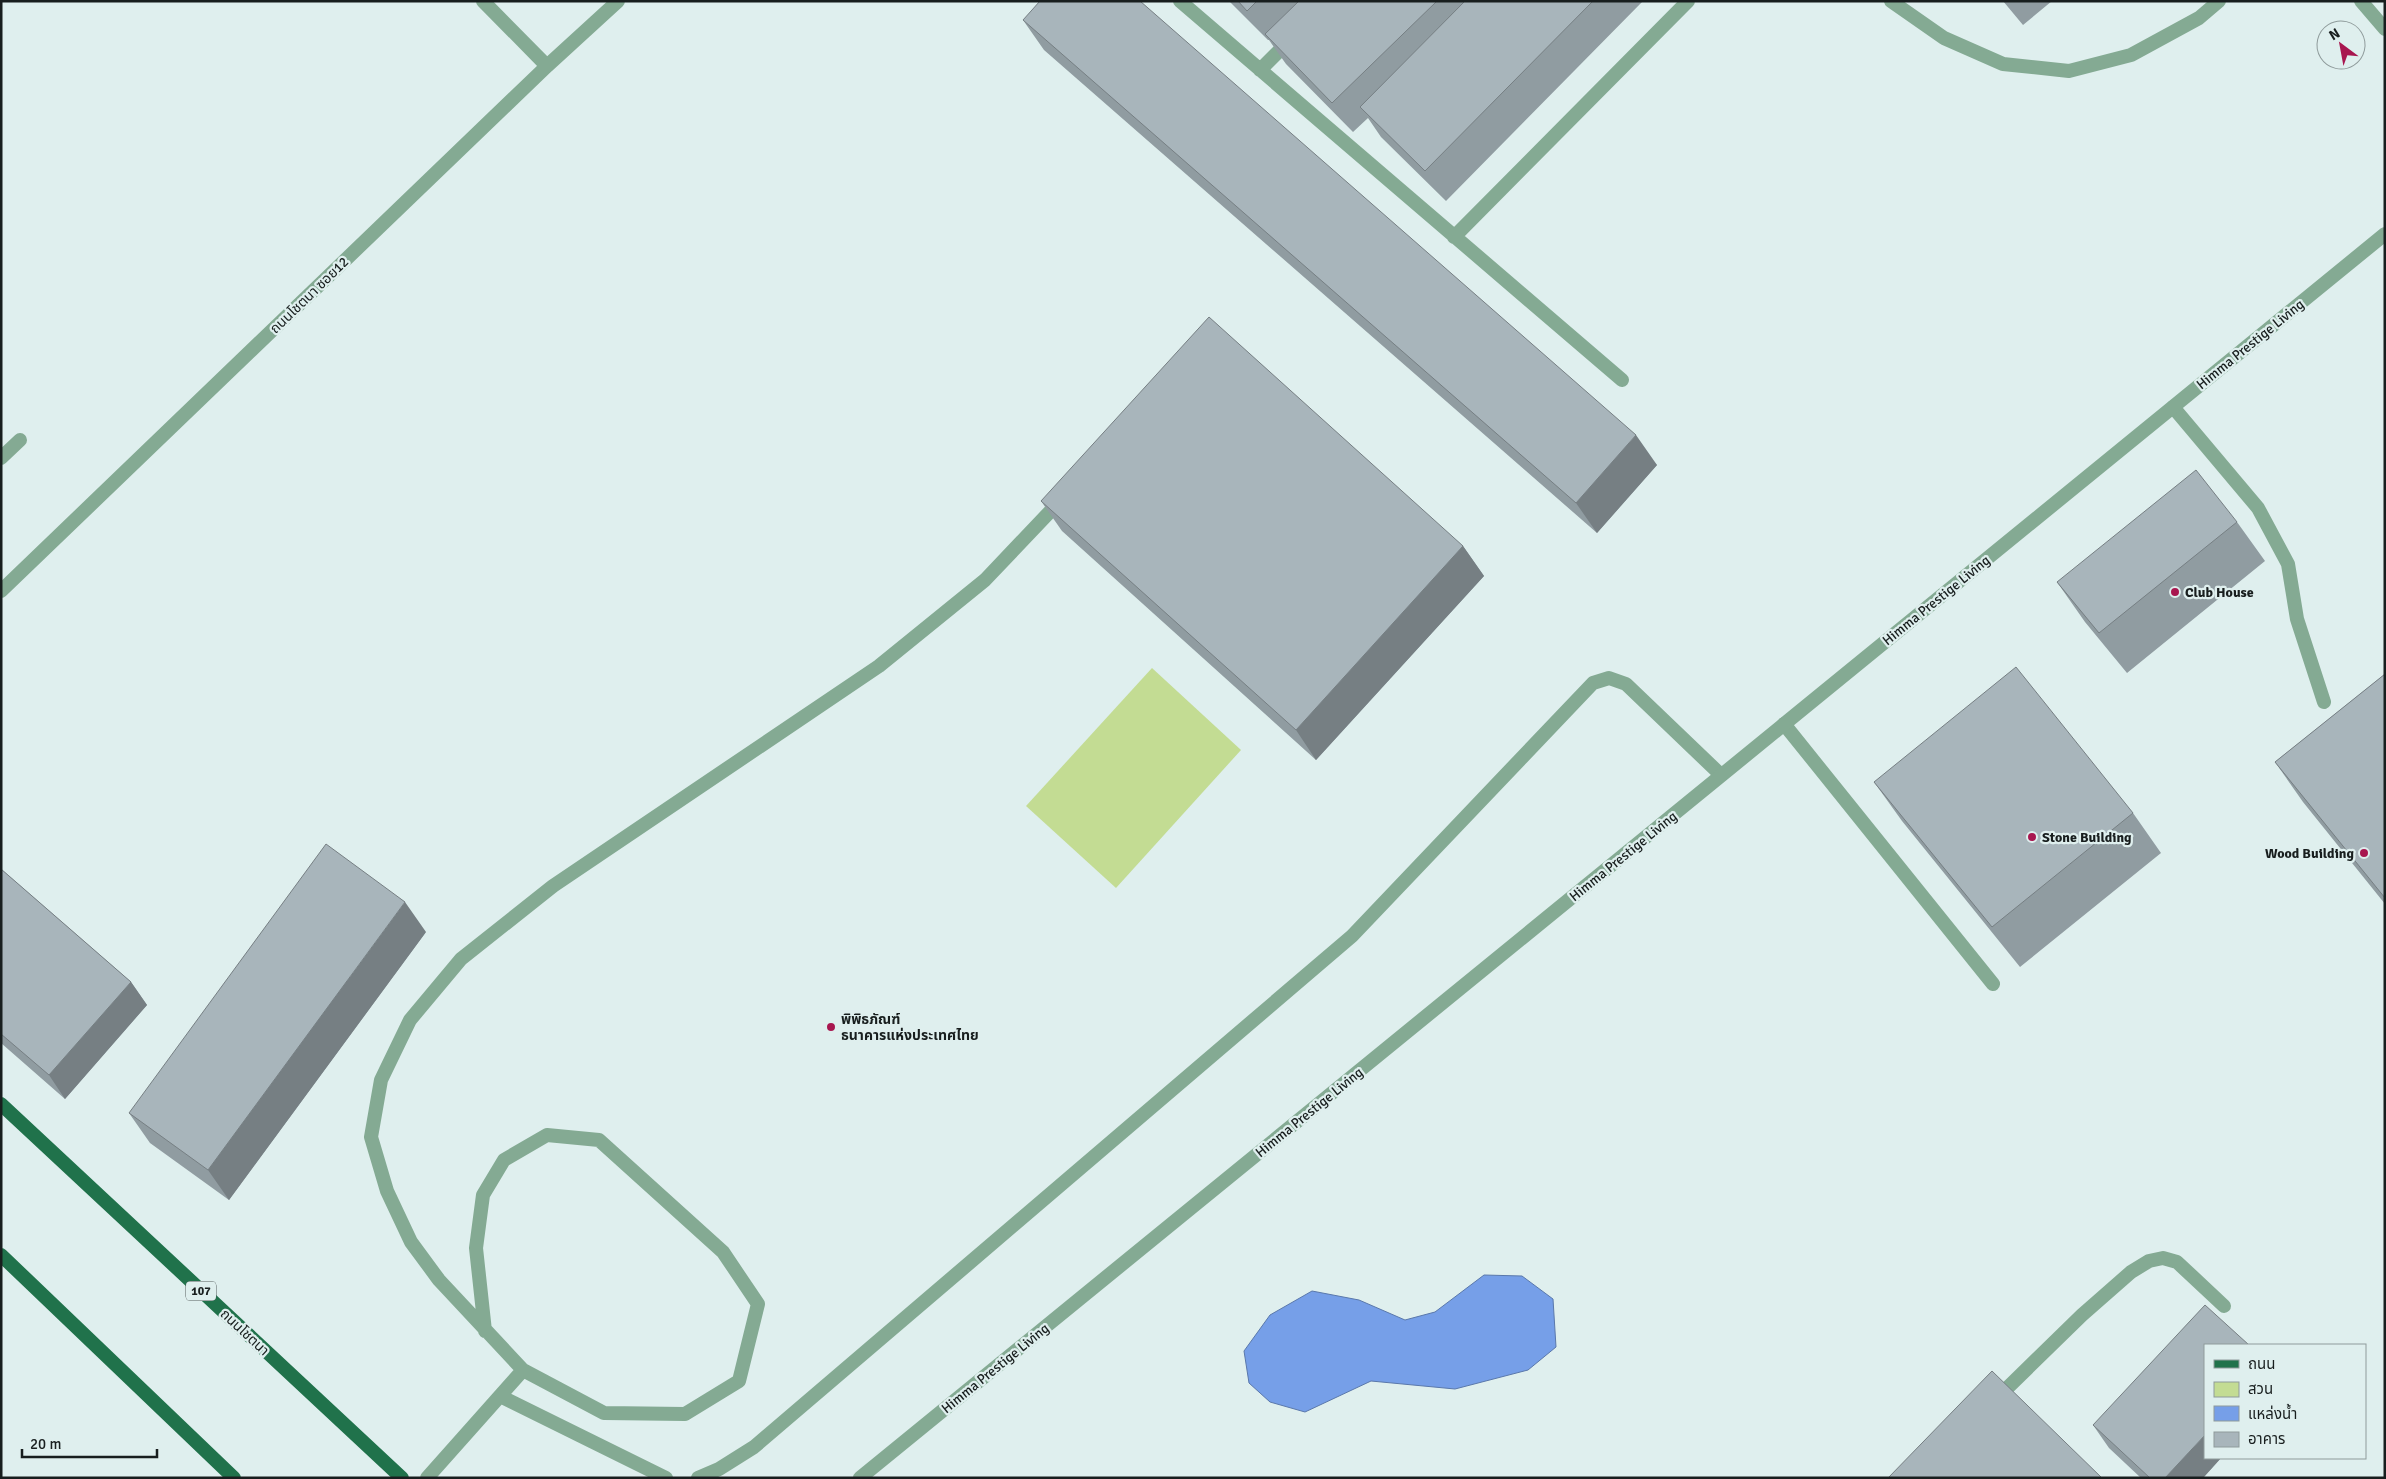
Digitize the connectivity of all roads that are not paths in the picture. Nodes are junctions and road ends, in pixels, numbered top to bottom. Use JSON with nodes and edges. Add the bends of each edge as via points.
{"nodes":[{"id":1,"x":483,"y":1,"type":"edge"},
{"id":2,"x":618,"y":1,"type":"edge"},
{"id":3,"x":1180,"y":1,"type":"edge"},
{"id":4,"x":1688,"y":1,"type":"edge"},
{"id":5,"x":1891,"y":1,"type":"edge"},
{"id":6,"x":2219,"y":1,"type":"edge"},
{"id":7,"x":2361,"y":1,"type":"edge"},
{"id":8,"x":1302,"y":29,"type":"edge"},
{"id":9,"x":2385,"y":29,"type":"edge"},
{"id":10,"x":548,"y":66,"type":"junction"},
{"id":11,"x":1260,"y":70,"type":"junction"},
{"id":12,"x":2385,"y":234,"type":"edge"},
{"id":13,"x":1454,"y":237,"type":"junction"},
{"id":14,"x":1622,"y":380,"type":"dead end"},
{"id":15,"x":2173,"y":408,"type":"junction"},
{"id":16,"x":20,"y":440,"type":"dead end"},
{"id":17,"x":1,"y":458,"type":"edge"},
{"id":18,"x":1074,"y":487,"type":"edge"},
{"id":19,"x":1,"y":591,"type":"edge"},
{"id":20,"x":2324,"y":702,"type":"dead end"},
{"id":21,"x":1784,"y":724,"type":"junction"},
{"id":22,"x":1722,"y":776,"type":"junction"},
{"id":23,"x":1993,"y":984,"type":"dead end"},
{"id":24,"x":1,"y":1104,"type":"edge"},
{"id":25,"x":1,"y":1255,"type":"edge"},
{"id":26,"x":2224,"y":1306,"type":"dead end"},
{"id":27,"x":485,"y":1331,"type":"junction"},
{"id":28,"x":523,"y":1370,"type":"junction"},
{"id":29,"x":500,"y":1396,"type":"junction"},
{"id":30,"x":1988,"y":1408,"type":"edge"},
{"id":31,"x":234,"y":1478,"type":"edge"},
{"id":32,"x":402,"y":1478,"type":"edge"},
{"id":33,"x":427,"y":1478,"type":"edge"},
{"id":34,"x":666,"y":1478,"type":"edge"},
{"id":35,"x":698,"y":1478,"type":"edge"},
{"id":36,"x":860,"y":1478,"type":"edge"}],
"edges":[{"from":1,"to":10,"type":"street"},
{"from":2,"to":10,"type":"street","name":"ถนนโชตนา ซอย12"},
{"from":3,"to":11,"type":"street"},
{"from":4,"to":13,"type":"street"},
{"from":5,"to":6,"type":"street","via":[[1944,38],[2003,64],[2069,71],[2131,55],[2199,18]]},
{"from":7,"to":9,"type":"street"},
{"from":8,"to":11,"type":"street"},
{"from":10,"to":19,"type":"street","name":"ถนนโชตนา ซอย12"},
{"from":11,"to":13,"type":"street"},
{"from":12,"to":15,"type":"street","name":"Himma Prestige Living"},
{"from":13,"to":14,"type":"street"},
{"from":15,"to":20,"type":"street","via":[[2258,508],[2288,564],[2297,618]]},
{"from":15,"to":21,"type":"street","name":"Himma Prestige Living"},
{"from":16,"to":17,"type":"street"},
{"from":18,"to":27,"type":"street","via":[[985,580],[879,666],[553,886],[461,959],[410,1020],[381,1080],[371,1137],[387,1191],[411,1242],[439,1280]]},
{"from":21,"to":22,"type":"street","name":"Himma Prestige Living"},
{"from":21,"to":23,"type":"street"},
{"from":22,"to":35,"type":"street","via":[[1626,684],[1609,678],[1593,683],[1352,936],[754,1447]]},
{"from":22,"to":36,"type":"street","name":"Himma Prestige Living"},
{"from":24,"to":32,"type":"main road","name":"ถนนโชตนา","number":"107"},
{"from":25,"to":31,"type":"main road"},
{"from":26,"to":30,"type":"street","via":[[2177,1262],[2163,1258],[2148,1261],[2130,1272],[2082,1316]]},
{"from":27,"to":28,"type":"street"},
{"from":27,"to":28,"type":"street","via":[[476,1248],[483,1195],[504,1160],[547,1135],[600,1140],[723,1252],[758,1304],[739,1381],[685,1414],[604,1413]]},
{"from":28,"to":29,"type":"street"},
{"from":29,"to":33,"type":"street"},
{"from":29,"to":34,"type":"street"}]}
